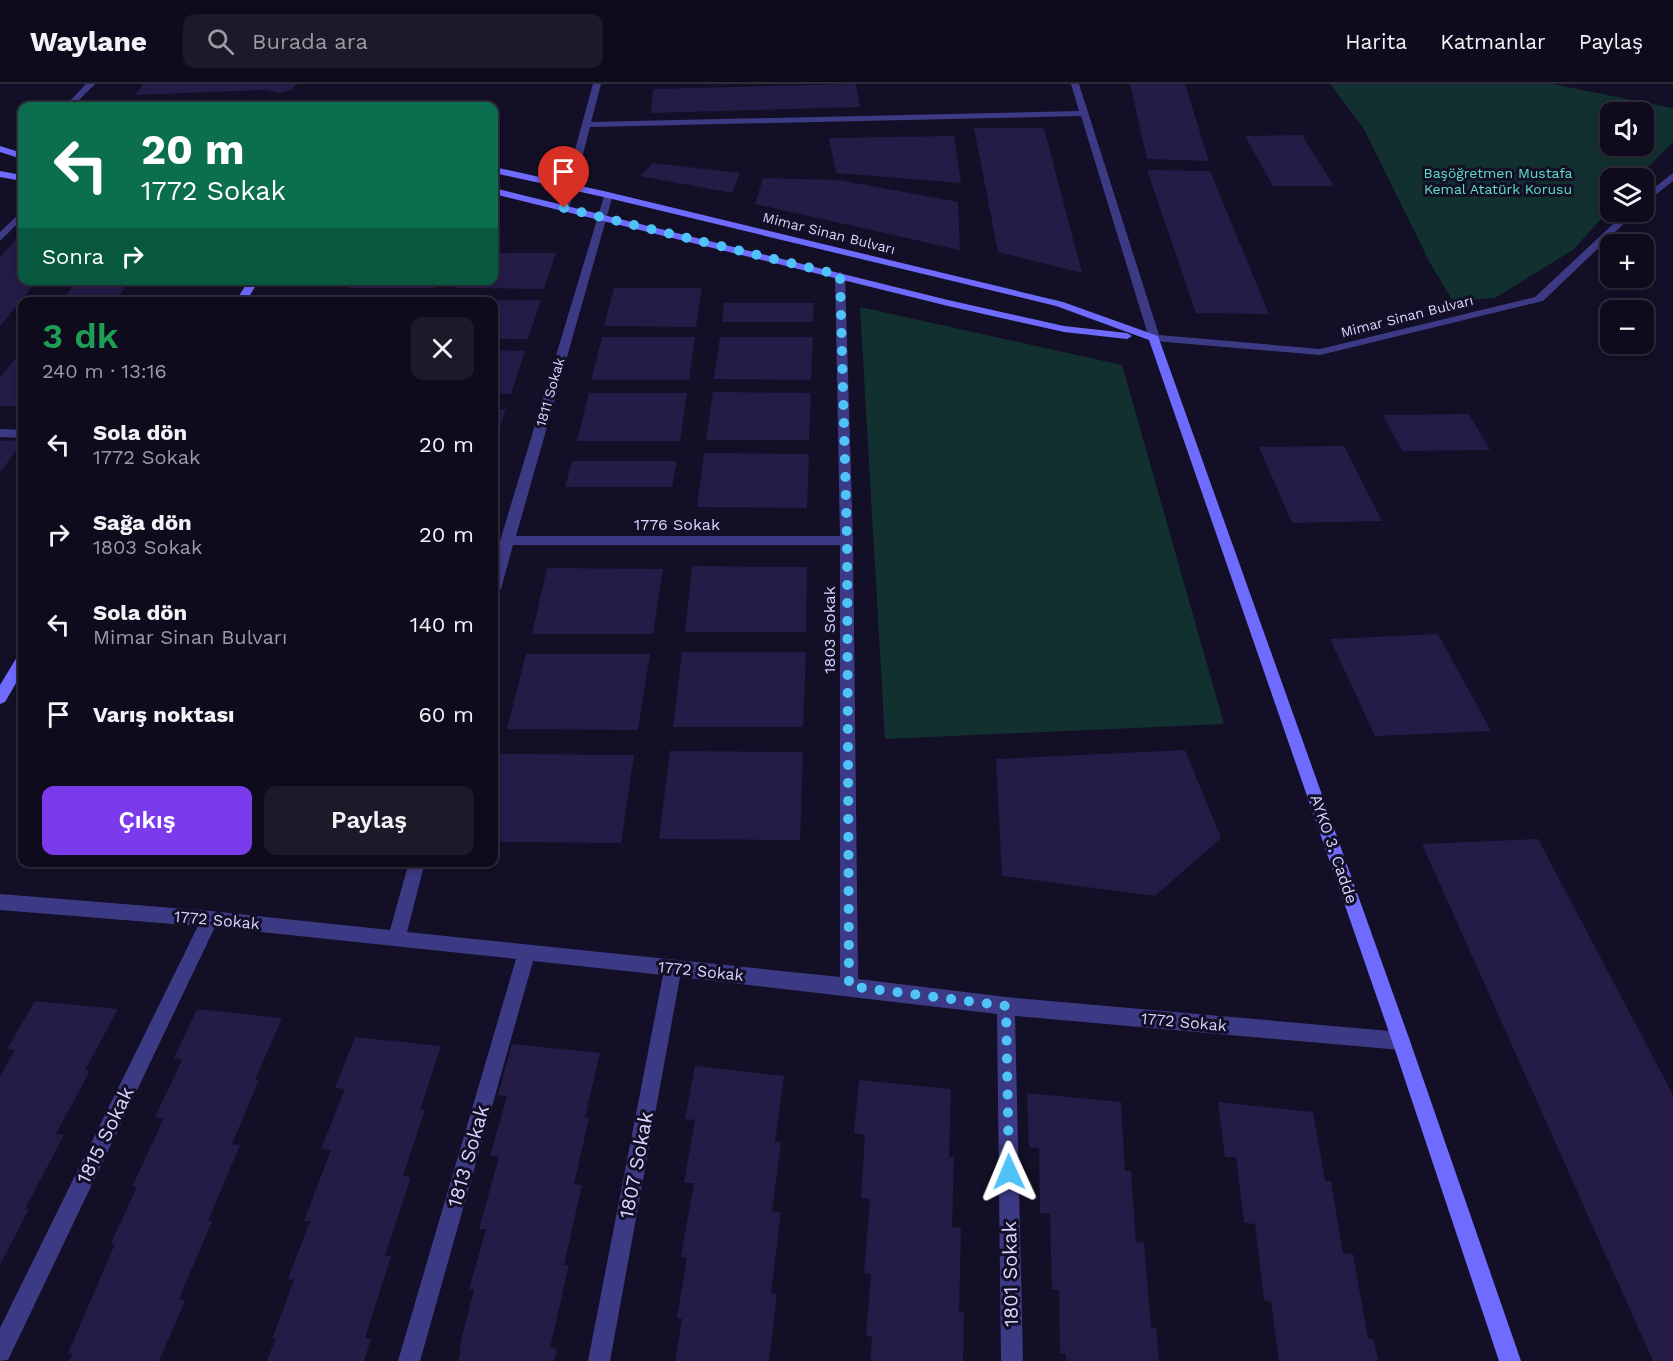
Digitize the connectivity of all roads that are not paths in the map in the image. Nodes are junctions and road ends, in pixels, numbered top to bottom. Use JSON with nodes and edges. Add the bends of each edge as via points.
{"nodes":[{"id":1,"x":92,"y":84,"type":"edge"},
{"id":2,"x":597,"y":84,"type":"edge"},
{"id":3,"x":1075,"y":84,"type":"edge"},
{"id":4,"x":73,"y":102,"type":"edge"},
{"id":5,"x":1084,"y":113,"type":"junction"},
{"id":6,"x":585,"y":125,"type":"junction"},
{"id":7,"x":0,"y":149,"type":"edge"},
{"id":8,"x":18,"y":154,"type":"edge"},
{"id":9,"x":498,"y":171,"type":"edge"},
{"id":10,"x":0,"y":174,"type":"edge"},
{"id":11,"x":1673,"y":176,"type":"edge"},
{"id":12,"x":18,"y":177,"type":"edge"},
{"id":13,"x":568,"y":187,"type":"junction"},
{"id":14,"x":498,"y":192,"type":"edge"},
{"id":15,"x":1654,"y":192,"type":"edge"},
{"id":16,"x":608,"y":195,"type":"junction"},
{"id":17,"x":564,"y":208,"type":"junction"},
{"id":18,"x":600,"y":215,"type":"junction"},
{"id":19,"x":18,"y":218,"type":"edge"},
{"id":20,"x":1620,"y":222,"type":"edge"},
{"id":21,"x":0,"y":238,"type":"edge"},
{"id":22,"x":840,"y":275,"type":"junction"},
{"id":23,"x":1154,"y":338,"type":"junction"},
{"id":24,"x":0,"y":433,"type":"edge"},
{"id":25,"x":18,"y":434,"type":"edge"},
{"id":26,"x":847,"y":540,"type":"junction"},
{"id":27,"x":507,"y":541,"type":"junction"},
{"id":28,"x":498,"y":574,"type":"edge"},
{"id":29,"x":18,"y":668,"type":"edge"},
{"id":30,"x":0,"y":698,"type":"edge"},
{"id":31,"x":416,"y":867,"type":"edge"},
{"id":32,"x":0,"y":902,"type":"edge"},
{"id":33,"x":210,"y":919,"type":"junction"},
{"id":34,"x":396,"y":939,"type":"junction"},
{"id":35,"x":527,"y":952,"type":"junction"},
{"id":36,"x":674,"y":969,"type":"junction"},
{"id":37,"x":849,"y":986,"type":"junction"},
{"id":38,"x":1006,"y":1006,"type":"junction"},
{"id":39,"x":1401,"y":1041,"type":"junction"},
{"id":40,"x":0,"y":1352,"type":"edge"},
{"id":41,"x":409,"y":1361,"type":"edge"},
{"id":42,"x":599,"y":1361,"type":"edge"},
{"id":43,"x":1012,"y":1361,"type":"edge"},
{"id":44,"x":1510,"y":1361,"type":"edge"}],
"edges":[{"from":1,"to":4,"type":"street"},
{"from":2,"to":6,"type":"street"},
{"from":3,"to":5,"type":"street"},
{"from":5,"to":6,"type":"street"},
{"from":5,"to":23,"type":"street"},
{"from":6,"to":13,"type":"street"},
{"from":7,"to":8,"type":"street"},
{"from":9,"to":13,"type":"street","name":"Mimar Sinan Bulvarı"},
{"from":10,"to":12,"type":"street"},
{"from":11,"to":15,"type":"street"},
{"from":13,"to":16,"type":"street","name":"Mimar Sinan Bulvarı"},
{"from":13,"to":17,"type":"street"},
{"from":14,"to":17,"type":"street","name":"Mimar Sinan Bulvarı"},
{"from":16,"to":18,"type":"street","name":"1811 Sokak"},
{"from":16,"to":23,"type":"street","name":"Mimar Sinan Bulvarı","via":[[1059,304]]},
{"from":17,"to":18,"type":"street","name":"Mimar Sinan Bulvarı"},
{"from":18,"to":22,"type":"street","name":"Mimar Sinan Bulvarı"},
{"from":18,"to":27,"type":"street","name":"1811 Sokak"},
{"from":19,"to":21,"type":"street"},
{"from":20,"to":23,"type":"street","name":"Mimar Sinan Bulvarı","via":[[1539,299],[1320,352]]},
{"from":22,"to":23,"type":"street","name":"Mimar Sinan Bulvarı","via":[[1064,329]]},
{"from":22,"to":26,"type":"street","name":"1803 Sokak"},
{"from":23,"to":39,"type":"street","name":"AYKO 3. Cadde"},
{"from":24,"to":25,"type":"street"},
{"from":26,"to":27,"type":"street","name":"1776 Sokak"},
{"from":26,"to":37,"type":"street","name":"1803 Sokak"},
{"from":27,"to":28,"type":"street","name":"1811 Sokak"},
{"from":29,"to":30,"type":"street"},
{"from":31,"to":34,"type":"street"},
{"from":32,"to":33,"type":"street","name":"1772 Sokak"},
{"from":33,"to":34,"type":"street","name":"1772 Sokak"},
{"from":33,"to":40,"type":"street","name":"1815 Sokak"},
{"from":34,"to":35,"type":"street","name":"1772 Sokak"},
{"from":35,"to":36,"type":"street","name":"1772 Sokak"},
{"from":35,"to":41,"type":"street","name":"1813 Sokak"},
{"from":36,"to":37,"type":"street","name":"1772 Sokak"},
{"from":36,"to":42,"type":"street","name":"1807 Sokak"},
{"from":37,"to":38,"type":"street","name":"1772 Sokak"},
{"from":38,"to":39,"type":"street","name":"1772 Sokak"},
{"from":38,"to":43,"type":"street","name":"1801 Sokak"},
{"from":39,"to":44,"type":"street","name":"AYKO 3. Cadde"}]}
